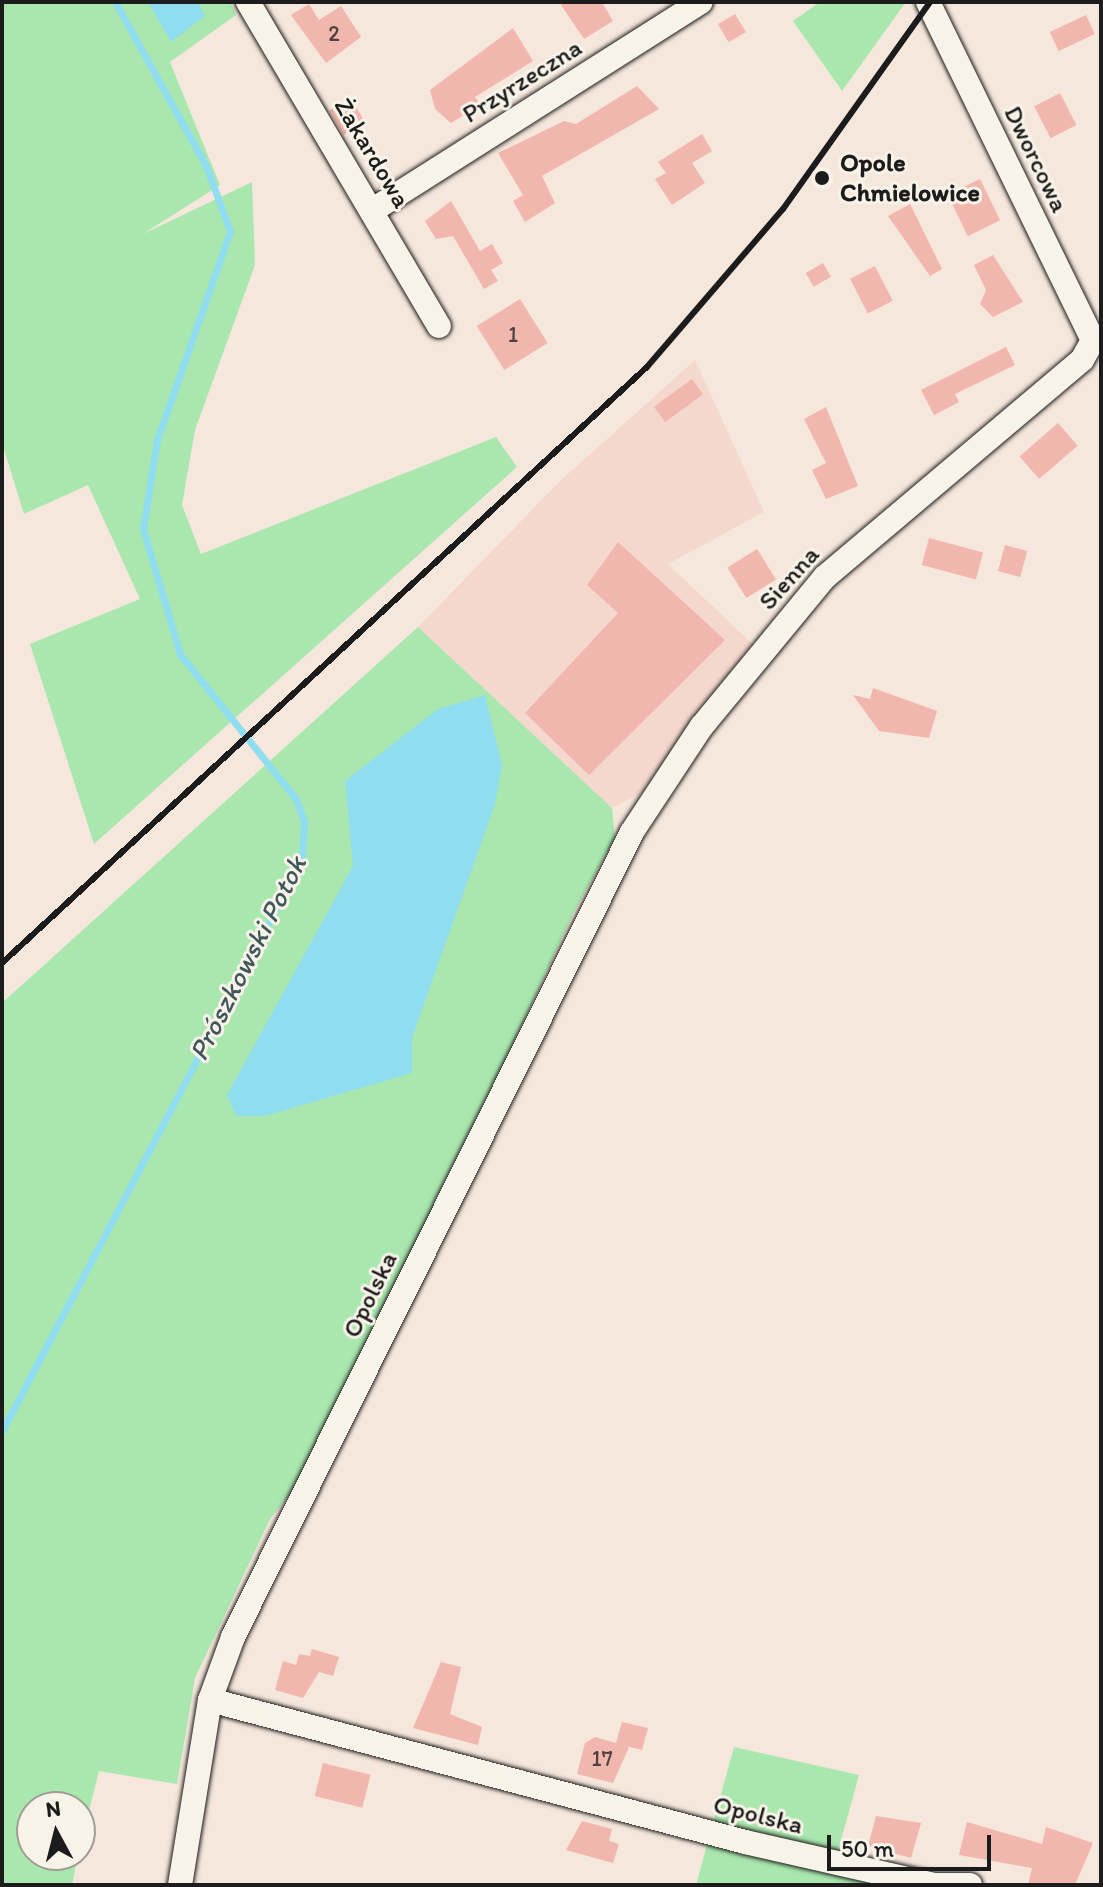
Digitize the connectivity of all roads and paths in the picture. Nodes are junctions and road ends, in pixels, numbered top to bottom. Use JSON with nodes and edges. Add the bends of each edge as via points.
{"nodes":[{"id":1,"x":701,"y":2,"type":"edge"},
{"id":2,"x":928,"y":2,"type":"edge"},
{"id":3,"x":255,"y":5,"type":"edge"},
{"id":4,"x":373,"y":210,"type":"junction"},
{"id":5,"x":439,"y":326,"type":"dead end"},
{"id":6,"x":1097,"y":340,"type":"edge"},
{"id":7,"x":587,"y":917,"type":"joint"},
{"id":8,"x":210,"y":1700,"type":"junction"},
{"id":9,"x":180,"y":1885,"type":"edge"},
{"id":10,"x":970,"y":1885,"type":"edge"}],
"edges":[{"from":1,"to":4,"type":"street","name":"Przyrzeczna"},
{"from":2,"to":6,"type":"street","name":"Dworcowa"},
{"from":3,"to":4,"type":"street","name":"Żakardowa"},
{"from":4,"to":5,"type":"street","name":"Żakardowa"},
{"from":6,"to":7,"type":"street","name":"Sienna","via":[[1082,360],[825,577],[702,726]]},
{"from":7,"to":8,"type":"street","name":"Opolska","via":[[233,1637]]},
{"from":8,"to":9,"type":"street","name":"Opolska"},
{"from":8,"to":10,"type":"street","name":"Opolska","via":[[745,1842],[934,1885]]}]}
